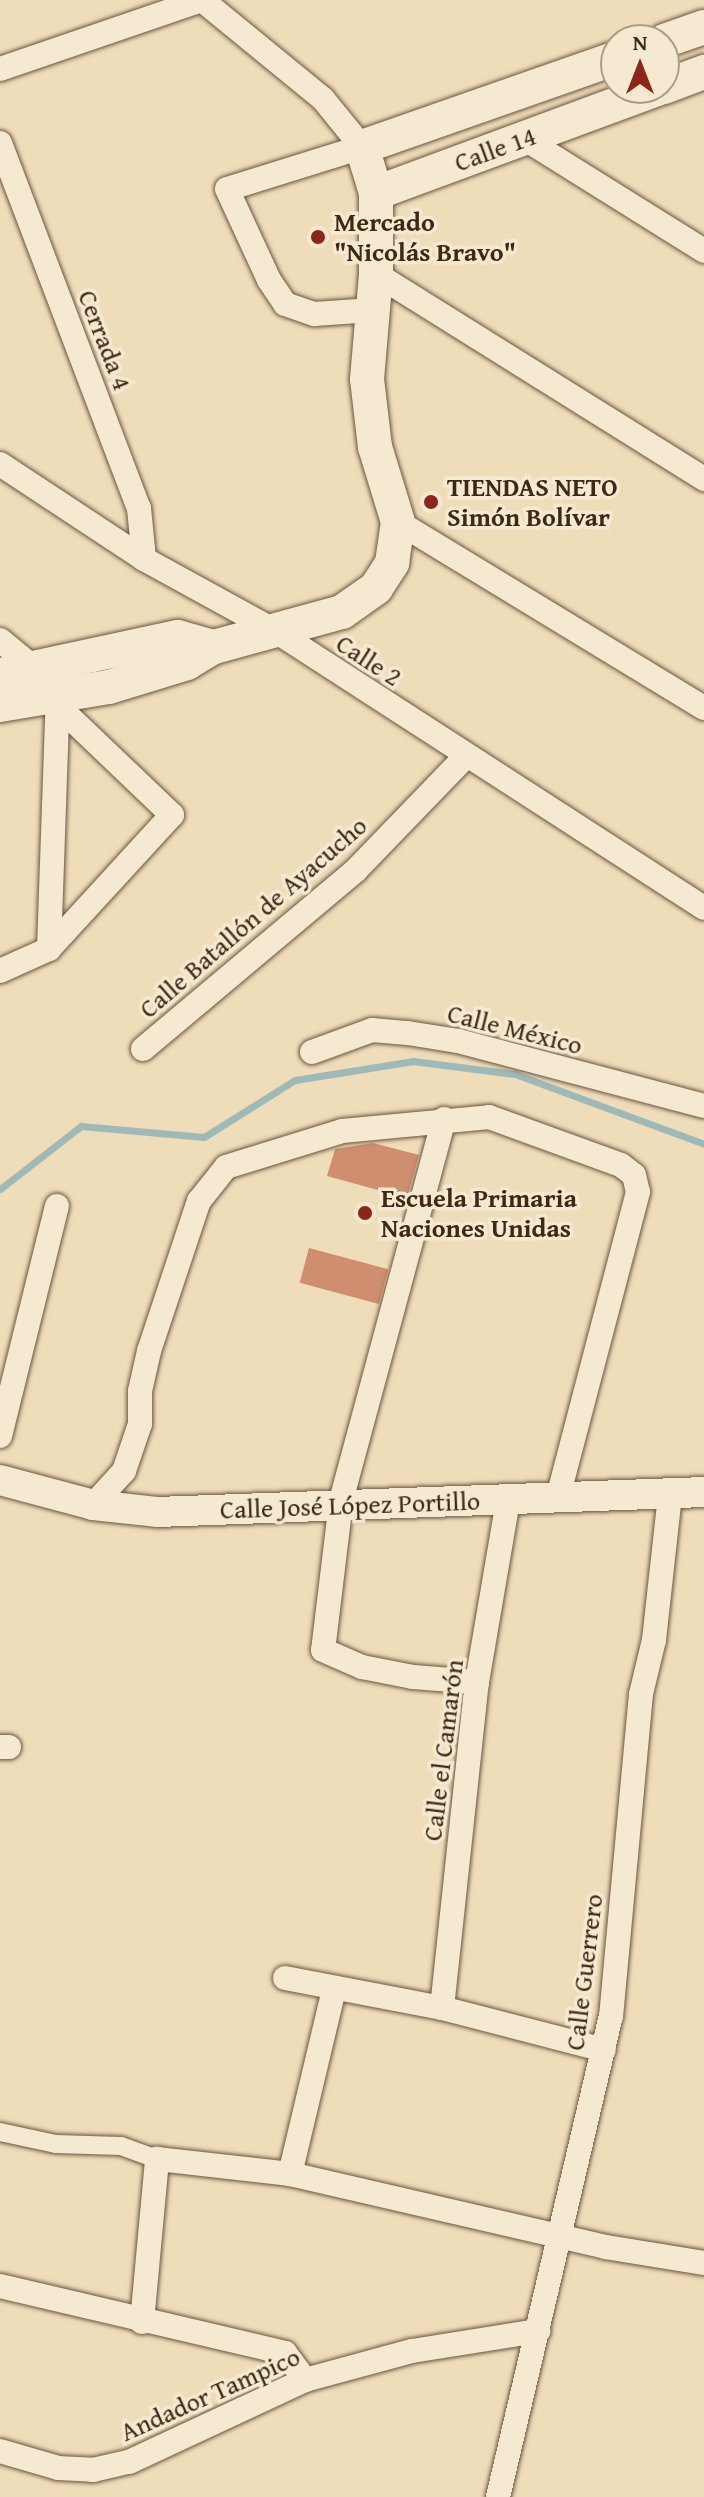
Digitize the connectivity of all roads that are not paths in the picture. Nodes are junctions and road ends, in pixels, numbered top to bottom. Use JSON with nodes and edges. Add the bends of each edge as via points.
{"nodes":[{"id":1,"x":202,"y":0,"type":"edge"},
{"id":2,"x":704,"y":27,"type":"edge"},
{"id":3,"x":680,"y":35,"type":"edge"},
{"id":4,"x":600,"y":64,"type":"edge"},
{"id":5,"x":0,"y":69,"type":"edge"},
{"id":6,"x":704,"y":72,"type":"edge"},
{"id":7,"x":680,"y":81,"type":"edge"},
{"id":8,"x":617,"y":104,"type":"edge"},
{"id":9,"x":525,"y":139,"type":"junction"},
{"id":10,"x":0,"y":143,"type":"edge"},
{"id":11,"x":362,"y":147,"type":"junction"},
{"id":12,"x":376,"y":193,"type":"junction"},
{"id":13,"x":704,"y":251,"type":"edge"},
{"id":14,"x":376,"y":274,"type":"junction"},
{"id":15,"x":373,"y":310,"type":"junction"},
{"id":16,"x":0,"y":464,"type":"edge"},
{"id":17,"x":704,"y":479,"type":"edge"},
{"id":18,"x":398,"y":522,"type":"junction"},
{"id":19,"x":144,"y":559,"type":"junction"},
{"id":20,"x":277,"y":632,"type":"junction"},
{"id":21,"x":0,"y":640,"type":"edge"},
{"id":22,"x":214,"y":647,"type":"junction"},
{"id":23,"x":34,"y":668,"type":"junction"},
{"id":24,"x":0,"y":675,"type":"edge"},
{"id":25,"x":58,"y":700,"type":"junction"},
{"id":26,"x":0,"y":705,"type":"edge"},
{"id":27,"x":704,"y":708,"type":"edge"},
{"id":28,"x":465,"y":757,"type":"junction"},
{"id":29,"x":704,"y":908,"type":"edge"},
{"id":30,"x":49,"y":949,"type":"junction"},
{"id":31,"x":0,"y":971,"type":"edge"},
{"id":32,"x":143,"y":1049,"type":"dead end"},
{"id":33,"x":312,"y":1052,"type":"dead end"},
{"id":34,"x":704,"y":1106,"type":"edge"},
{"id":35,"x":444,"y":1119,"type":"junction"},
{"id":36,"x":57,"y":1206,"type":"dead end"},
{"id":37,"x":0,"y":1436,"type":"edge"},
{"id":38,"x":0,"y":1480,"type":"edge"},
{"id":39,"x":704,"y":1492,"type":"edge"},
{"id":40,"x":670,"y":1494,"type":"junction"},
{"id":41,"x":558,"y":1498,"type":"junction"},
{"id":42,"x":508,"y":1501,"type":"junction"},
{"id":43,"x":341,"y":1502,"type":"junction"},
{"id":44,"x":93,"y":1505,"type":"junction"},
{"id":45,"x":477,"y":1682,"type":"junction"},
{"id":46,"x":285,"y":1978,"type":"dead end"},
{"id":47,"x":334,"y":1989,"type":"junction"},
{"id":48,"x":442,"y":2008,"type":"junction"},
{"id":49,"x":604,"y":2050,"type":"junction"},
{"id":50,"x":0,"y":2132,"type":"edge"},
{"id":51,"x":157,"y":2159,"type":"junction"},
{"id":52,"x":290,"y":2174,"type":"junction"},
{"id":53,"x":558,"y":2235,"type":"junction"},
{"id":54,"x":704,"y":2263,"type":"edge"},
{"id":55,"x":0,"y":2286,"type":"edge"},
{"id":56,"x":142,"y":2322,"type":"junction"},
{"id":57,"x":538,"y":2331,"type":"junction"},
{"id":58,"x":305,"y":2380,"type":"junction"},
{"id":59,"x":0,"y":2451,"type":"edge"},
{"id":60,"x":498,"y":2497,"type":"edge"}],
"edges":[{"from":1,"to":5,"type":"street"},
{"from":1,"to":11,"type":"street","via":[[323,99]]},
{"from":2,"to":3,"type":"main road"},
{"from":4,"to":11,"type":"main road","name":"Calle 14"},
{"from":6,"to":7,"type":"main road","name":"Calle 14"},
{"from":8,"to":9,"type":"main road","name":"Calle 14"},
{"from":9,"to":12,"type":"main road","name":"Calle 14"},
{"from":9,"to":13,"type":"street"},
{"from":10,"to":19,"type":"street","name":"Cerrada 4","via":[[139,508]]},
{"from":11,"to":12,"type":"main road"},
{"from":11,"to":15,"type":"street","via":[[227,189],[285,304],[314,314]]},
{"from":12,"to":14,"type":"main road"},
{"from":14,"to":15,"type":"main road"},
{"from":14,"to":17,"type":"street"},
{"from":15,"to":18,"type":"main road","via":[[368,392],[375,447]]},
{"from":16,"to":19,"type":"street","name":"Calle 2"},
{"from":18,"to":20,"type":"main road","via":[[392,563],[376,588],[342,612]]},
{"from":18,"to":27,"type":"street"},
{"from":19,"to":20,"type":"street","name":"Calle 2"},
{"from":20,"to":22,"type":"main road"},
{"from":20,"to":28,"type":"street","name":"Calle 2"},
{"from":21,"to":23,"type":"street"},
{"from":22,"to":23,"type":"main road","via":[[178,637]]},
{"from":22,"to":25,"type":"main road","via":[[187,663]]},
{"from":23,"to":24,"type":"main road"},
{"from":25,"to":26,"type":"main road"},
{"from":25,"to":30,"type":"street"},
{"from":25,"to":30,"type":"street","via":[[172,815]]},
{"from":28,"to":29,"type":"street","name":"Calle 2"},
{"from":28,"to":32,"type":"street","name":"Calle Batallón de Ayacucho","via":[[356,870]]},
{"from":30,"to":31,"type":"street"},
{"from":33,"to":34,"type":"street","name":"Calle México","via":[[372,1030],[408,1033],[458,1041]]},
{"from":35,"to":41,"type":"street","via":[[489,1117],[621,1165],[634,1175],[638,1192]]},
{"from":35,"to":43,"type":"street"},
{"from":35,"to":44,"type":"street","via":[[342,1131],[226,1167],[199,1201],[149,1351],[140,1391],[140,1424],[124,1471]]},
{"from":36,"to":37,"type":"street"},
{"from":38,"to":44,"type":"street","name":"Calle José López Portillo"},
{"from":39,"to":40,"type":"street","name":"Calle José López Portillo"},
{"from":40,"to":41,"type":"street","name":"Calle José López Portillo"},
{"from":40,"to":49,"type":"street","name":"Calle Guerrero","via":[[654,1640],[641,1694]]},
{"from":41,"to":42,"type":"street","name":"Calle José López Portillo"},
{"from":42,"to":43,"type":"street","name":"Calle José López Portillo"},
{"from":42,"to":45,"type":"street","name":"Calle el Camarón"},
{"from":43,"to":44,"type":"street","name":"Calle José López Portillo","via":[[157,1512]]},
{"from":43,"to":45,"type":"street","via":[[323,1650],[388,1672]]},
{"from":45,"to":48,"type":"street","name":"Calle el Camarón"},
{"from":46,"to":47,"type":"street"},
{"from":47,"to":48,"type":"street"},
{"from":47,"to":52,"type":"street"},
{"from":48,"to":49,"type":"street"},
{"from":49,"to":53,"type":"street","name":"Calle Guerrero"},
{"from":50,"to":51,"type":"street","via":[[56,2144],[121,2146]]},
{"from":51,"to":52,"type":"street"},
{"from":51,"to":56,"type":"street"},
{"from":52,"to":53,"type":"street"},
{"from":53,"to":54,"type":"street"},
{"from":53,"to":57,"type":"street","name":"Calle Guerrero"},
{"from":55,"to":56,"type":"street"},
{"from":56,"to":58,"type":"street","via":[[285,2353]]},
{"from":57,"to":58,"type":"street","name":"Andador Tampico","via":[[412,2351]]},
{"from":57,"to":60,"type":"street","name":"Calle Guerrero"},
{"from":58,"to":59,"type":"street","name":"Andador Tampico","via":[[129,2462],[93,2470],[58,2468]]}]}
